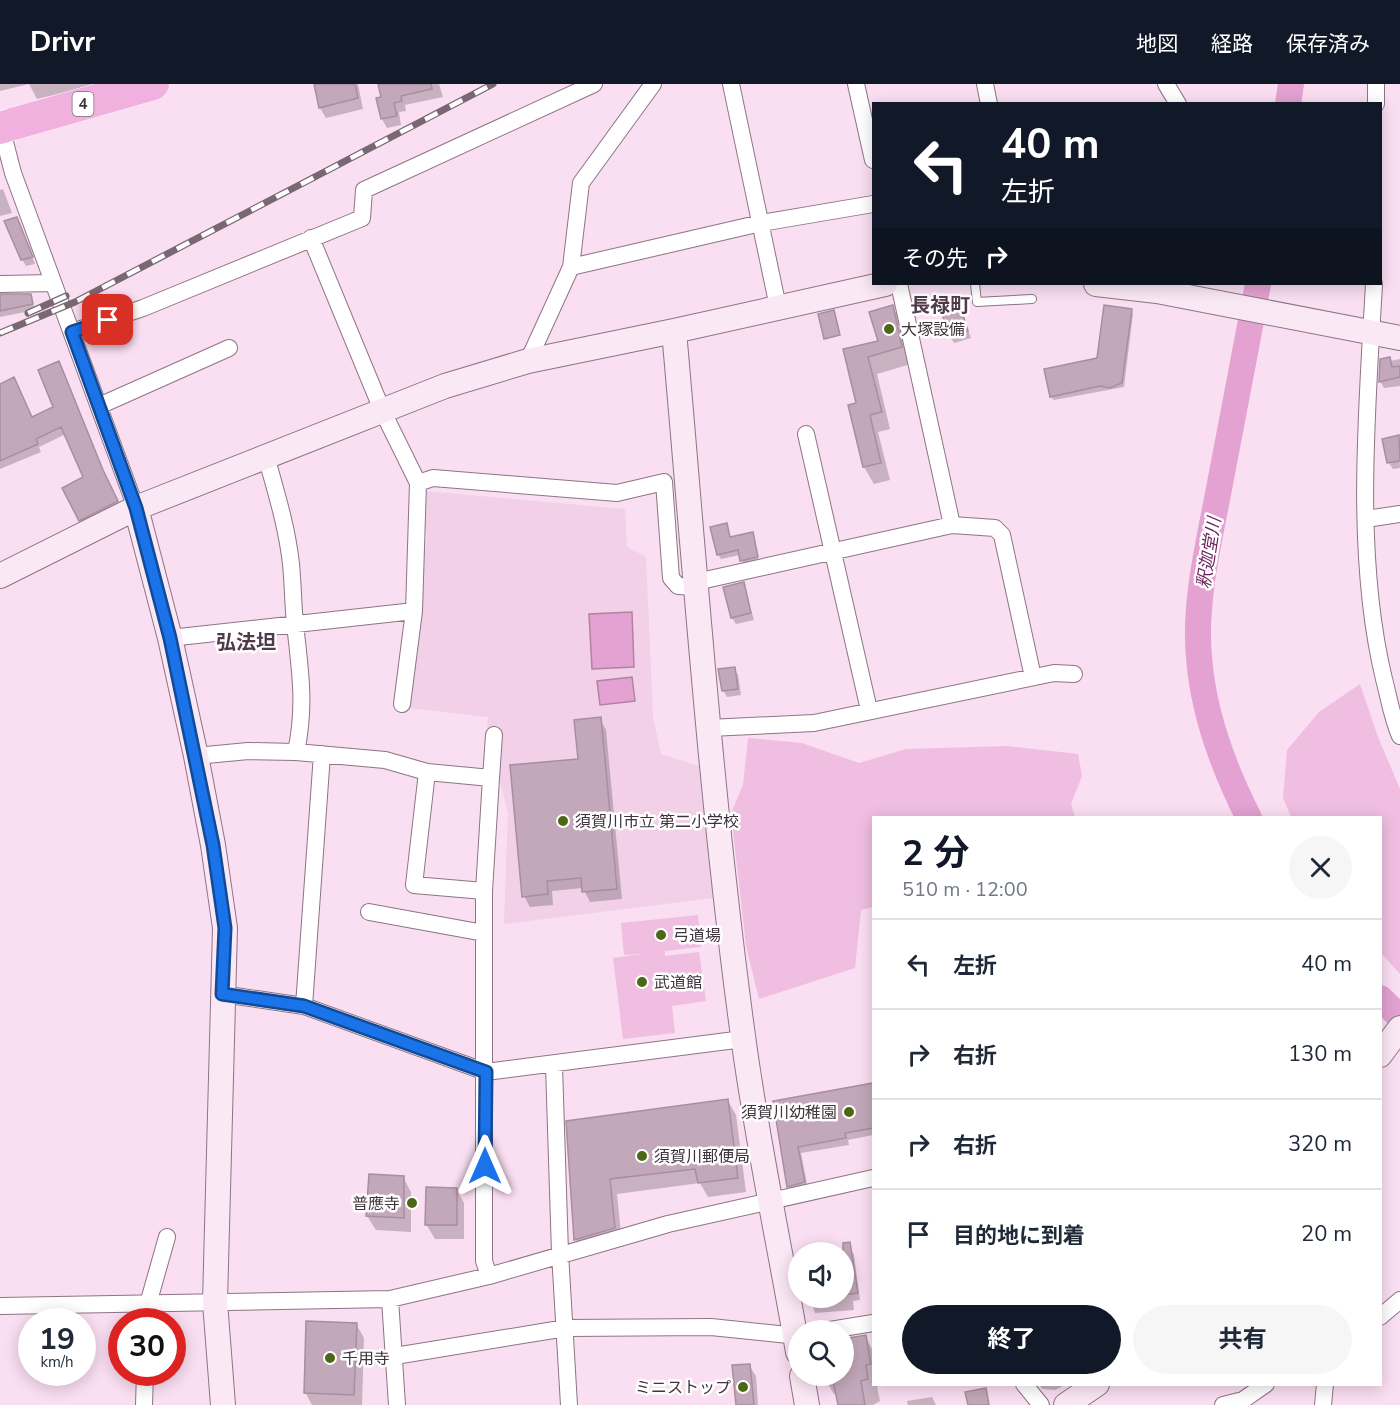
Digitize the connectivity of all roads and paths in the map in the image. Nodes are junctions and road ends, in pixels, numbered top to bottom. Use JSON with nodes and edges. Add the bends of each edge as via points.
{"nodes":[{"id":1,"x":77,"y":84,"type":"edge"},
{"id":2,"x":153,"y":84,"type":"edge"},
{"id":3,"x":594,"y":84,"type":"edge"},
{"id":4,"x":653,"y":84,"type":"edge"},
{"id":5,"x":731,"y":84,"type":"edge"},
{"id":6,"x":856,"y":84,"type":"edge"},
{"id":7,"x":985,"y":84,"type":"edge"},
{"id":8,"x":1165,"y":84,"type":"edge"},
{"id":9,"x":1376,"y":84,"type":"edge"},
{"id":10,"x":989,"y":102,"type":"edge"},
{"id":11,"x":1164,"y":102,"type":"edge"},
{"id":12,"x":1177,"y":102,"type":"edge"},
{"id":13,"x":1376,"y":102,"type":"edge"},
{"id":14,"x":4,"y":117,"type":"edge"},
{"id":15,"x":872,"y":156,"type":"edge"},
{"id":16,"x":872,"y":204,"type":"edge"},
{"id":17,"x":761,"y":223,"type":"junction"},
{"id":18,"x":311,"y":238,"type":"junction"},
{"id":19,"x":571,"y":267,"type":"junction"},
{"id":20,"x":53,"y":283,"type":"junction"},
{"id":21,"x":0,"y":284,"type":"edge"},
{"id":22,"x":880,"y":285,"type":"edge"},
{"id":23,"x":899,"y":285,"type":"edge"},
{"id":24,"x":975,"y":285,"type":"edge"},
{"id":25,"x":1105,"y":285,"type":"edge"},
{"id":26,"x":1374,"y":285,"type":"edge"},
{"id":27,"x":1032,"y":299,"type":"dead end"},
{"id":28,"x":778,"y":307,"type":"junction"},
{"id":29,"x":72,"y":332,"type":"junction"},
{"id":30,"x":674,"y":332,"type":"junction"},
{"id":31,"x":1371,"y":334,"type":"junction"},
{"id":32,"x":1400,"y":338,"type":"edge"},
{"id":33,"x":229,"y":348,"type":"dead end"},
{"id":34,"x":528,"y":361,"type":"junction"},
{"id":35,"x":99,"y":406,"type":"junction"},
{"id":36,"x":382,"y":410,"type":"junction"},
{"id":37,"x":806,"y":434,"type":"dead end"},
{"id":38,"x":266,"y":456,"type":"junction"},
{"id":39,"x":417,"y":483,"type":"junction"},
{"id":40,"x":136,"y":508,"type":"junction"},
{"id":41,"x":1400,"y":514,"type":"edge"},
{"id":42,"x":1365,"y":519,"type":"junction"},
{"id":43,"x":952,"y":525,"type":"junction"},
{"id":44,"x":832,"y":553,"type":"junction"},
{"id":45,"x":0,"y":576,"type":"edge"},
{"id":46,"x":696,"y":584,"type":"junction"},
{"id":47,"x":414,"y":611,"type":"junction"},
{"id":48,"x":295,"y":623,"type":"junction"},
{"id":49,"x":170,"y":638,"type":"junction"},
{"id":50,"x":1074,"y":674,"type":"dead end"},
{"id":51,"x":1034,"y":677,"type":"junction"},
{"id":52,"x":402,"y":704,"type":"dead end"},
{"id":53,"x":869,"y":710,"type":"junction"},
{"id":54,"x":1398,"y":728,"type":"edge"},
{"id":55,"x":709,"y":729,"type":"junction"},
{"id":56,"x":494,"y":735,"type":"dead end"},
{"id":57,"x":296,"y":752,"type":"junction"},
{"id":58,"x":322,"y":754,"type":"junction"},
{"id":59,"x":196,"y":756,"type":"junction"},
{"id":60,"x":427,"y":772,"type":"junction"},
{"id":61,"x":491,"y":778,"type":"junction"},
{"id":62,"x":484,"y":891,"type":"junction"},
{"id":63,"x":369,"y":912,"type":"dead end"},
{"id":64,"x":484,"y":933,"type":"junction"},
{"id":65,"x":222,"y":994,"type":"junction"},
{"id":66,"x":304,"y":1006,"type":"junction"},
{"id":67,"x":1400,"y":1028,"type":"edge"},
{"id":68,"x":743,"y":1039,"type":"junction"},
{"id":69,"x":1382,"y":1052,"type":"edge"},
{"id":70,"x":554,"y":1066,"type":"junction"},
{"id":71,"x":486,"y":1072,"type":"junction"},
{"id":72,"x":872,"y":1178,"type":"edge"},
{"id":73,"x":770,"y":1199,"type":"junction"},
{"id":74,"x":167,"y":1237,"type":"dead end"},
{"id":75,"x":560,"y":1253,"type":"junction"},
{"id":76,"x":489,"y":1276,"type":"junction"},
{"id":77,"x":390,"y":1299,"type":"junction"},
{"id":78,"x":1400,"y":1300,"type":"edge"},
{"id":79,"x":215,"y":1302,"type":"junction"},
{"id":80,"x":148,"y":1304,"type":"junction"},
{"id":81,"x":0,"y":1306,"type":"edge"},
{"id":82,"x":148,"y":1308,"type":"edge"},
{"id":83,"x":1382,"y":1315,"type":"edge"},
{"id":84,"x":793,"y":1320,"type":"edge"},
{"id":85,"x":872,"y":1323,"type":"edge"},
{"id":86,"x":854,"y":1326,"type":"edge"},
{"id":87,"x":566,"y":1328,"type":"junction"},
{"id":88,"x":788,"y":1340,"type":"edge"},
{"id":89,"x":395,"y":1356,"type":"junction"},
{"id":90,"x":145,"y":1386,"type":"edge"},
{"id":91,"x":804,"y":1386,"type":"edge"},
{"id":92,"x":1026,"y":1386,"type":"edge"},
{"id":93,"x":1094,"y":1386,"type":"edge"},
{"id":94,"x":1263,"y":1386,"type":"edge"},
{"id":95,"x":1325,"y":1386,"type":"edge"},
{"id":96,"x":144,"y":1405,"type":"edge"},
{"id":97,"x":223,"y":1405,"type":"edge"},
{"id":98,"x":397,"y":1405,"type":"edge"},
{"id":99,"x":569,"y":1405,"type":"edge"},
{"id":100,"x":807,"y":1405,"type":"edge"},
{"id":101,"x":1041,"y":1405,"type":"edge"},
{"id":102,"x":1066,"y":1405,"type":"edge"},
{"id":103,"x":1223,"y":1405,"type":"edge"},
{"id":104,"x":1323,"y":1405,"type":"edge"}],
"edges":[{"from":1,"to":14,"type":"highway","number":"4"},
{"from":2,"to":14,"type":"highway","number":"4"},
{"from":3,"to":18,"type":"street","via":[[364,190],[362,218]]},
{"from":4,"to":19,"type":"street","via":[[581,183]]},
{"from":5,"to":17,"type":"street"},
{"from":6,"to":15,"type":"street"},
{"from":7,"to":10,"type":"street"},
{"from":8,"to":11,"type":"street"},
{"from":8,"to":12,"type":"street"},
{"from":9,"to":13,"type":"street"},
{"from":14,"to":20,"type":"street","via":[[13,173]]},
{"from":16,"to":17,"type":"street"},
{"from":17,"to":19,"type":"street"},
{"from":17,"to":28,"type":"street"},
{"from":18,"to":29,"type":"street","via":[[143,308]]},
{"from":18,"to":36,"type":"street"},
{"from":19,"to":34,"type":"street"},
{"from":20,"to":21,"type":"street"},
{"from":20,"to":29,"type":"street"},
{"from":22,"to":28,"type":"street"},
{"from":23,"to":43,"type":"street"},
{"from":24,"to":27,"type":"lane","via":[[977,302]]},
{"from":25,"to":31,"type":"street","via":[[1157,291]]},
{"from":26,"to":31,"type":"street"},
{"from":28,"to":30,"type":"street"},
{"from":29,"to":35,"type":"street"},
{"from":30,"to":34,"type":"street"},
{"from":30,"to":46,"type":"street"},
{"from":31,"to":32,"type":"street"},
{"from":31,"to":42,"type":"street"},
{"from":33,"to":35,"type":"street"},
{"from":34,"to":36,"type":"street"},
{"from":35,"to":40,"type":"street"},
{"from":36,"to":38,"type":"street"},
{"from":36,"to":39,"type":"street"},
{"from":37,"to":44,"type":"street"},
{"from":38,"to":40,"type":"street"},
{"from":38,"to":48,"type":"street","via":[[285,528]]},
{"from":39,"to":46,"type":"street","via":[[433,478],[616,493],[664,482],[671,578],[678,586]]},
{"from":39,"to":47,"type":"street"},
{"from":40,"to":45,"type":"street"},
{"from":40,"to":49,"type":"street"},
{"from":41,"to":42,"type":"street"},
{"from":42,"to":54,"type":"street","via":[[1374,639]]},
{"from":43,"to":44,"type":"street"},
{"from":43,"to":51,"type":"street","via":[[995,528],[1002,535]]},
{"from":44,"to":46,"type":"street"},
{"from":44,"to":53,"type":"street"},
{"from":46,"to":55,"type":"street"},
{"from":47,"to":48,"type":"street"},
{"from":47,"to":52,"type":"street"},
{"from":48,"to":49,"type":"street"},
{"from":48,"to":57,"type":"street","via":[[303,720]]},
{"from":49,"to":59,"type":"street"},
{"from":50,"to":51,"type":"street"},
{"from":51,"to":53,"type":"street"},
{"from":53,"to":55,"type":"street","via":[[814,723]]},
{"from":55,"to":68,"type":"street"},
{"from":56,"to":61,"type":"street"},
{"from":57,"to":58,"type":"street"},
{"from":57,"to":59,"type":"street"},
{"from":58,"to":60,"type":"street","via":[[385,760]]},
{"from":58,"to":66,"type":"street"},
{"from":59,"to":65,"type":"street","via":[[225,928]]},
{"from":60,"to":61,"type":"street"},
{"from":60,"to":62,"type":"street","via":[[414,885]]},
{"from":61,"to":62,"type":"street"},
{"from":62,"to":64,"type":"street"},
{"from":63,"to":64,"type":"street"},
{"from":64,"to":71,"type":"street"},
{"from":65,"to":66,"type":"street"},
{"from":65,"to":79,"type":"street"},
{"from":66,"to":71,"type":"street"},
{"from":67,"to":69,"type":"street"},
{"from":68,"to":70,"type":"street"},
{"from":68,"to":73,"type":"street"},
{"from":70,"to":71,"type":"street"},
{"from":70,"to":75,"type":"street"},
{"from":71,"to":76,"type":"street","via":[[484,1261]]},
{"from":72,"to":73,"type":"street"},
{"from":73,"to":75,"type":"street"},
{"from":73,"to":84,"type":"street"},
{"from":74,"to":80,"type":"street"},
{"from":75,"to":76,"type":"street"},
{"from":75,"to":87,"type":"street"},
{"from":76,"to":77,"type":"street"},
{"from":77,"to":79,"type":"street"},
{"from":77,"to":89,"type":"street"},
{"from":78,"to":83,"type":"street"},
{"from":79,"to":80,"type":"street"},
{"from":79,"to":97,"type":"street"},
{"from":80,"to":81,"type":"street"},
{"from":80,"to":82,"type":"street"},
{"from":85,"to":86,"type":"street"},
{"from":87,"to":88,"type":"street","via":[[711,1327]]},
{"from":87,"to":89,"type":"street"},
{"from":87,"to":99,"type":"street"},
{"from":89,"to":98,"type":"street"},
{"from":90,"to":96,"type":"street"},
{"from":91,"to":100,"type":"street"},
{"from":92,"to":101,"type":"street"},
{"from":93,"to":102,"type":"street"},
{"from":94,"to":103,"type":"street","via":[[1244,1400]]},
{"from":95,"to":104,"type":"street"}]}
